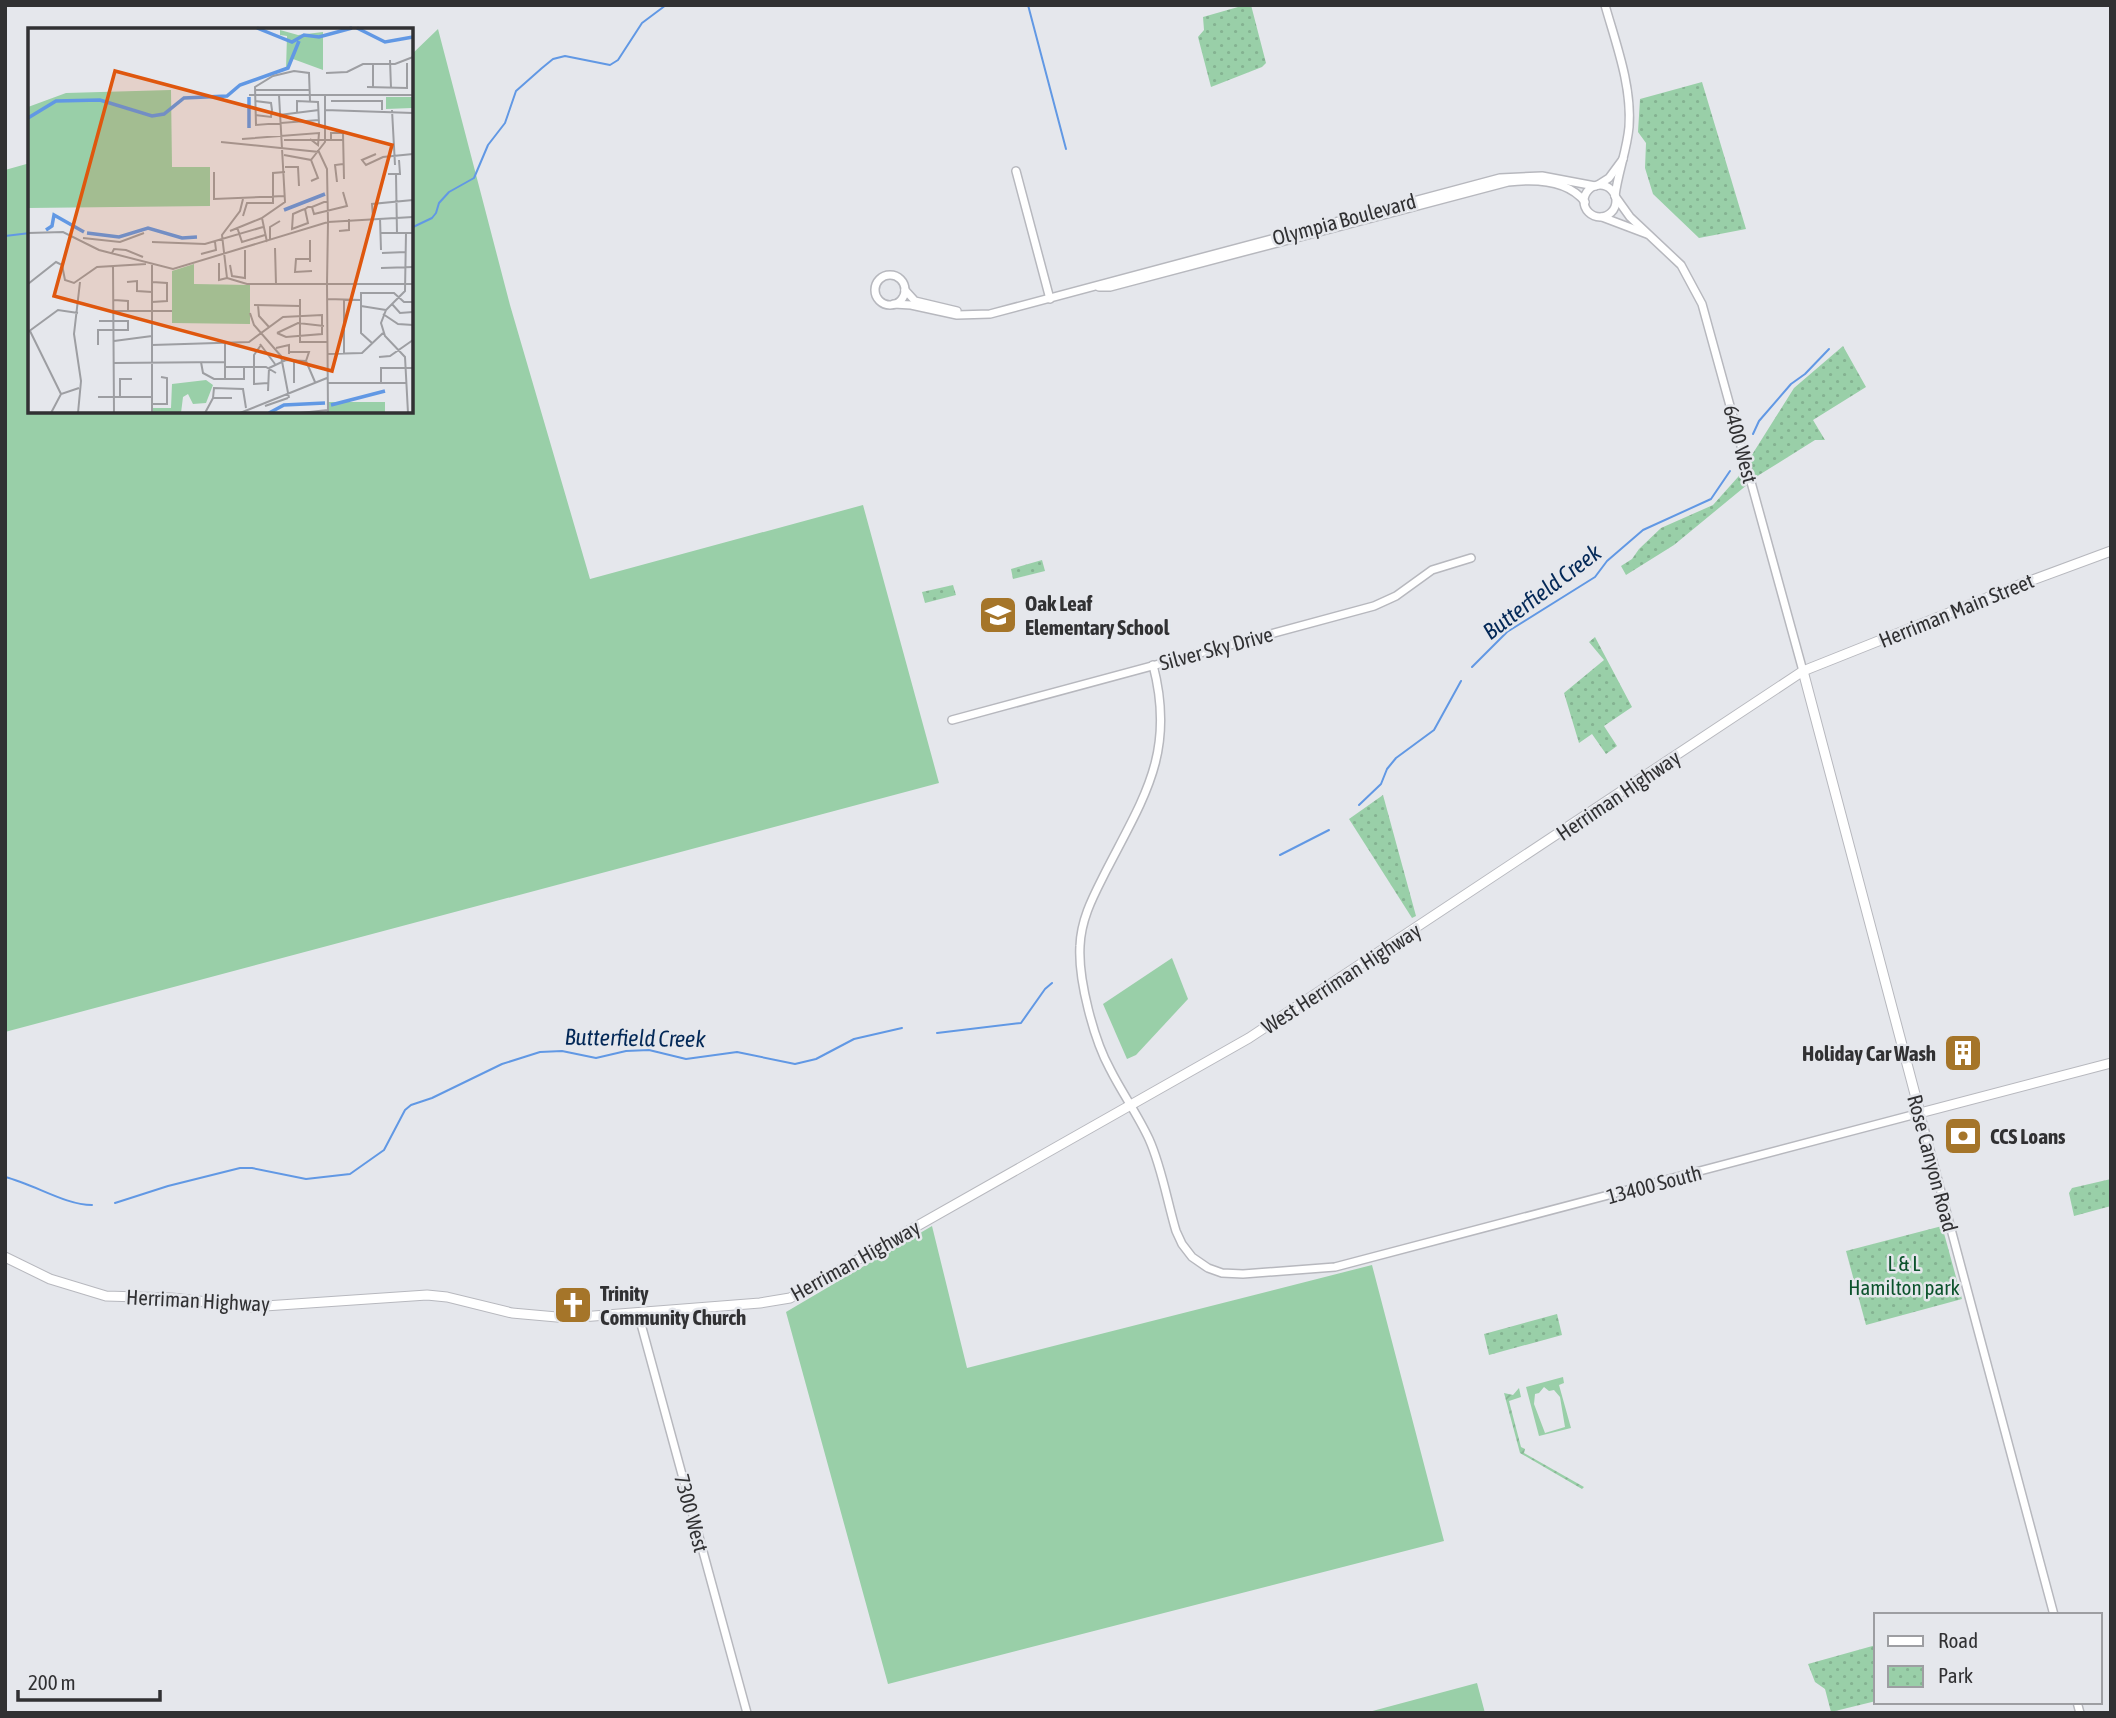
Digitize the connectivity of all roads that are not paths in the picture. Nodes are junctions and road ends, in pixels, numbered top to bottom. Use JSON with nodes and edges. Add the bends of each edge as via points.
{"nodes":[{"id":1,"x":1605,"y":5,"type":"edge"},
{"id":2,"x":1623,"y":159,"type":"junction"},
{"id":3,"x":1016,"y":171,"type":"dead end"},
{"id":4,"x":1596,"y":186,"type":"junction"},
{"id":5,"x":1615,"y":196,"type":"junction"},
{"id":6,"x":1585,"y":202,"type":"junction"},
{"id":7,"x":1600,"y":216,"type":"junction"},
{"id":8,"x":1647,"y":234,"type":"junction"},
{"id":9,"x":1095,"y":287,"type":"junction"},
{"id":10,"x":905,"y":290,"type":"junction"},
{"id":11,"x":1050,"y":299,"type":"junction"},
{"id":12,"x":894,"y":304,"type":"junction"},
{"id":13,"x":1014,"y":308,"type":"junction"},
{"id":14,"x":2111,"y":551,"type":"edge"},
{"id":15,"x":1471,"y":558,"type":"dead end"},
{"id":16,"x":1153,"y":666,"type":"junction"},
{"id":17,"x":1803,"y":671,"type":"junction"},
{"id":18,"x":952,"y":720,"type":"dead end"},
{"id":19,"x":1432,"y":917,"type":"joint"},
{"id":20,"x":1249,"y":1038,"type":"joint"},
{"id":21,"x":2111,"y":1063,"type":"edge"},
{"id":22,"x":1130,"y":1105,"type":"junction"},
{"id":23,"x":1920,"y":1113,"type":"junction"},
{"id":24,"x":5,"y":1257,"type":"edge"},
{"id":25,"x":638,"y":1313,"type":"junction"},
{"id":26,"x":2053,"y":1613,"type":"edge"},
{"id":27,"x":747,"y":1713,"type":"edge"}],
"edges":[{"from":1,"to":2,"type":"street","via":[[1629,100]]},
{"from":2,"to":4,"type":"street","via":[[1609,178]]},
{"from":2,"to":5,"type":"street"},
{"from":3,"to":11,"type":"street"},
{"from":4,"to":5,"type":"street","via":[[1609,188]]},
{"from":4,"to":6,"type":"street"},
{"from":4,"to":9,"type":"street","name":"Olympia Boulevard","via":[[1542,176],[1500,178]]},
{"from":5,"to":7,"type":"street","via":[[1614,209]]},
{"from":5,"to":8,"type":"street","name":"6400 West"},
{"from":6,"to":7,"type":"street","via":[[1590,213]]},
{"from":6,"to":9,"type":"street","name":"Olympia Boulevard","via":[[1572,190],[1553,183],[1508,182],[1110,287]]},
{"from":7,"to":8,"type":"street","name":"6400 West"},
{"from":8,"to":17,"type":"street","name":"6400 West","via":[[1681,265],[1702,304]]},
{"from":9,"to":11,"type":"street","name":"Olympia Boulevard"},
{"from":10,"to":12,"type":"street"},
{"from":10,"to":12,"type":"street","via":[[895,276],[878,281],[878,300]]},
{"from":10,"to":13,"type":"street","name":"Olympia Boulevard","via":[[915,300],[947,309]]},
{"from":11,"to":13,"type":"street","name":"Olympia Boulevard"},
{"from":12,"to":13,"type":"street","name":"Olympia Boulevard","via":[[966,316]]},
{"from":14,"to":17,"type":"main road","name":"Herriman Main Street"},
{"from":15,"to":16,"type":"street","name":"Silver Sky Drive","via":[[1432,570],[1376,605]]},
{"from":16,"to":18,"type":"street","name":"Silver Sky Drive"},
{"from":16,"to":22,"type":"street","via":[[1162,715],[1157,763],[1088,909],[1080,950],[1082,981],[1102,1051]]},
{"from":17,"to":19,"type":"main road","name":"Herriman Highway"},
{"from":17,"to":23,"type":"main road","name":"Rose Canyon Road"},
{"from":19,"to":20,"type":"main road","name":"West Herriman Highway"},
{"from":20,"to":22,"type":"main road","name":"Herriman Highway"},
{"from":21,"to":23,"type":"main road","name":"13400 South"},
{"from":22,"to":23,"type":"street","name":"13400 South","via":[[1154,1152],[1185,1248],[1212,1270],[1233,1274],[1344,1266]]},
{"from":22,"to":25,"type":"main road","name":"Herriman Highway","via":[[790,1298]]},
{"from":23,"to":26,"type":"street","name":"Rose Canyon Road"},
{"from":24,"to":25,"type":"main road","name":"Herriman Highway","via":[[50,1279],[106,1296],[251,1307],[427,1295],[541,1317]]},
{"from":25,"to":27,"type":"street","name":"7300 West"}]}
